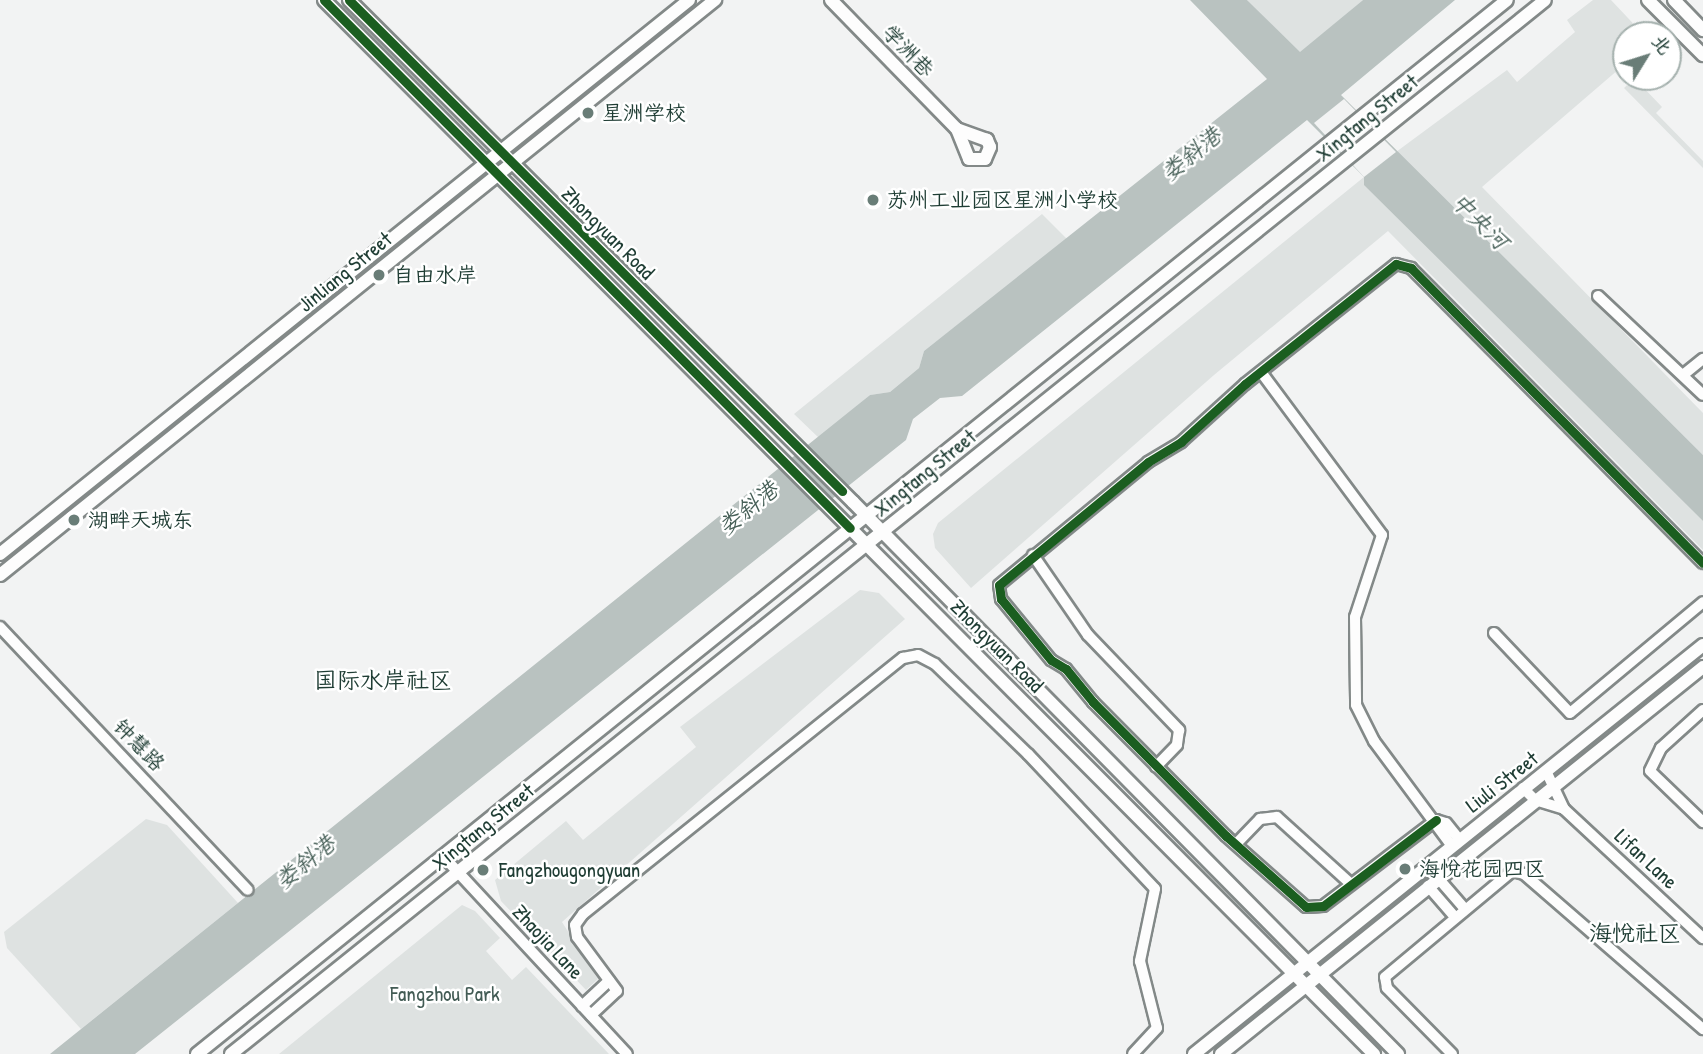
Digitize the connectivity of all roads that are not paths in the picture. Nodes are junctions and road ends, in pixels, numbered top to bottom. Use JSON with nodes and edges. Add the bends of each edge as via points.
{"nodes":[{"id":1,"x":324,"y":0,"type":"edge"},
{"id":2,"x":349,"y":0,"type":"edge"},
{"id":3,"x":688,"y":0,"type":"edge"},
{"id":4,"x":715,"y":0,"type":"edge"},
{"id":5,"x":831,"y":0,"type":"edge"},
{"id":6,"x":1507,"y":0,"type":"edge"},
{"id":7,"x":1545,"y":0,"type":"edge"},
{"id":8,"x":1648,"y":0,"type":"edge"},
{"id":9,"x":1674,"y":0,"type":"edge"},
{"id":10,"x":1703,"y":30,"type":"edge"},
{"id":11,"x":1703,"y":55,"type":"edge"},
{"id":12,"x":957,"y":129,"type":"dead end"},
{"id":13,"x":501,"y":151,"type":"junction"},
{"id":14,"x":512,"y":162,"type":"junction"},
{"id":15,"x":488,"y":163,"type":"junction"},
{"id":16,"x":498,"y":173,"type":"junction"},
{"id":17,"x":1598,"y":296,"type":"dead end"},
{"id":18,"x":1703,"y":359,"type":"edge"},
{"id":19,"x":1261,"y":372,"type":"junction"},
{"id":20,"x":1684,"y":375,"type":"junction"},
{"id":21,"x":1703,"y":395,"type":"edge"},
{"id":22,"x":866,"y":515,"type":"junction"},
{"id":23,"x":850,"y":528,"type":"junction"},
{"id":24,"x":883,"y":532,"type":"junction"},
{"id":25,"x":867,"y":544,"type":"junction"},
{"id":26,"x":0,"y":554,"type":"edge"},
{"id":27,"x":1033,"y":555,"type":"junction"},
{"id":28,"x":1703,"y":563,"type":"edge"},
{"id":29,"x":0,"y":575,"type":"edge"},
{"id":30,"x":1703,"y":602,"type":"edge"},
{"id":31,"x":0,"y":627,"type":"edge"},
{"id":32,"x":1494,"y":633,"type":"dead end"},
{"id":33,"x":1703,"y":645,"type":"edge"},
{"id":34,"x":1703,"y":667,"type":"edge"},
{"id":35,"x":1703,"y":710,"type":"edge"},
{"id":36,"x":1156,"y":766,"type":"junction"},
{"id":37,"x":1546,"y":771,"type":"junction"},
{"id":38,"x":1556,"y":783,"type":"junction"},
{"id":39,"x":1523,"y":788,"type":"junction"},
{"id":40,"x":1535,"y":800,"type":"junction"},
{"id":41,"x":1564,"y":809,"type":"junction"},
{"id":42,"x":1436,"y":820,"type":"junction"},
{"id":43,"x":1703,"y":822,"type":"edge"},
{"id":44,"x":1456,"y":843,"type":"junction"},
{"id":45,"x":1236,"y":844,"type":"junction"},
{"id":46,"x":443,"y":856,"type":"junction"},
{"id":47,"x":457,"y":872,"type":"junction"},
{"id":48,"x":1433,"y":882,"type":"junction"},
{"id":49,"x":1351,"y":884,"type":"junction"},
{"id":50,"x":248,"y":890,"type":"dead end"},
{"id":51,"x":1464,"y":908,"type":"junction"},
{"id":52,"x":1454,"y":916,"type":"junction"},
{"id":53,"x":1703,"y":938,"type":"edge"},
{"id":54,"x":1307,"y":962,"type":"junction"},
{"id":55,"x":1293,"y":974,"type":"junction"},
{"id":56,"x":1320,"y":974,"type":"junction"},
{"id":57,"x":608,"y":981,"type":"junction"},
{"id":58,"x":1305,"y":986,"type":"junction"},
{"id":59,"x":582,"y":1006,"type":"junction"},
{"id":60,"x":591,"y":1015,"type":"junction"},
{"id":61,"x":1703,"y":1029,"type":"edge"},
{"id":62,"x":197,"y":1054,"type":"edge"},
{"id":63,"x":231,"y":1054,"type":"edge"},
{"id":64,"x":627,"y":1054,"type":"edge"},
{"id":65,"x":1133,"y":1054,"type":"edge"},
{"id":66,"x":1194,"y":1054,"type":"edge"},
{"id":67,"x":1222,"y":1054,"type":"edge"},
{"id":68,"x":1374,"y":1054,"type":"edge"},
{"id":69,"x":1398,"y":1054,"type":"edge"},
{"id":70,"x":1452,"y":1054,"type":"edge"}],
"edges":[{"from":1,"to":15,"type":"main road","name":"Zhongyuan Road"},
{"from":2,"to":13,"type":"main road","name":"Zhongyuan Road"},
{"from":3,"to":13,"type":"main road","name":"Jinliang Street"},
{"from":4,"to":14,"type":"main road","name":"Jinliang Street"},
{"from":5,"to":12,"type":"main road","name":"学洲巷"},
{"from":6,"to":22,"type":"main road","name":"Xingtang Street"},
{"from":7,"to":24,"type":"main road","name":"Xingtang Street"},
{"from":8,"to":11,"type":"main road"},
{"from":9,"to":10,"type":"main road"},
{"from":13,"to":14,"type":"main road","name":"Zhongyuan Road"},
{"from":13,"to":15,"type":"main road","name":"Jinliang Street"},
{"from":14,"to":16,"type":"main road","name":"Jinliang Street"},
{"from":14,"to":22,"type":"main road","name":"Zhongyuan Road"},
{"from":15,"to":16,"type":"main road","name":"Zhongyuan Road"},
{"from":15,"to":26,"type":"main road","name":"Jinliang Street"},
{"from":16,"to":23,"type":"main road","name":"Zhongyuan Road"},
{"from":16,"to":29,"type":"main road","name":"Jinliang Street"},
{"from":17,"to":20,"type":"street","via":[[1674,372]]},
{"from":18,"to":20,"type":"street"},
{"from":19,"to":27,"type":"street","via":[[1181,442],[1148,462]]},
{"from":19,"to":28,"type":"street","via":[[1390,268],[1404,264]]},
{"from":19,"to":42,"type":"street","via":[[1382,535],[1355,617],[1355,697],[1374,741]]},
{"from":20,"to":21,"type":"street"},
{"from":22,"to":23,"type":"main road","name":"Xingtang Street"},
{"from":22,"to":24,"type":"main road","name":"Zhongyuan Road"},
{"from":23,"to":25,"type":"main road","name":"Zhongyuan Road"},
{"from":23,"to":46,"type":"main road","name":"Xingtang Street"},
{"from":24,"to":25,"type":"main road","name":"Xingtang Street"},
{"from":24,"to":54,"type":"main road","name":"Zhongyuan Road"},
{"from":25,"to":47,"type":"main road","name":"Xingtang Street"},
{"from":25,"to":55,"type":"main road","name":"Zhongyuan Road"},
{"from":27,"to":36,"type":"street","via":[[1088,635],[1179,730],[1177,745]]},
{"from":27,"to":36,"type":"street","via":[[1002,580],[1001,599],[1051,660],[1066,669]]},
{"from":30,"to":32,"type":"street","via":[[1570,713]]},
{"from":31,"to":50,"type":"street","name":"钟慧路"},
{"from":33,"to":37,"type":"main road","name":"Liuli Street"},
{"from":34,"to":38,"type":"main road","name":"Liuli Street"},
{"from":35,"to":43,"type":"street","via":[[1661,748],[1650,771]]},
{"from":36,"to":45,"type":"street"},
{"from":37,"to":38,"type":"street"},
{"from":37,"to":39,"type":"main road","name":"Liuli Street"},
{"from":38,"to":40,"type":"main road","name":"Liuli Street"},
{"from":38,"to":41,"type":"street"},
{"from":39,"to":40,"type":"street","name":"Lifan Lane"},
{"from":39,"to":44,"type":"main road","name":"Liuli Street"},
{"from":40,"to":41,"type":"street","name":"Lifan Lane"},
{"from":40,"to":48,"type":"main road","name":"Liuli Street"},
{"from":41,"to":53,"type":"street","name":"Lifan Lane"},
{"from":42,"to":44,"type":"street","via":[[1446,823]]},
{"from":42,"to":49,"type":"street"},
{"from":44,"to":54,"type":"main road","name":"Liuli Street"},
{"from":45,"to":49,"type":"street","via":[[1306,907],[1323,906]]},
{"from":45,"to":49,"type":"street","via":[[1260,819],[1277,817]]},
{"from":46,"to":47,"type":"street","name":"Zhaojia Lane"},
{"from":46,"to":62,"type":"main road","name":"Xingtang Street"},
{"from":47,"to":59,"type":"street","name":"Zhaojia Lane"},
{"from":47,"to":63,"type":"main road","name":"Xingtang Street"},
{"from":48,"to":51,"type":"street"},
{"from":48,"to":52,"type":"street"},
{"from":48,"to":56,"type":"main road","name":"Liuli Street"},
{"from":51,"to":52,"type":"street"},
{"from":51,"to":61,"type":"street","via":[[1507,874],[1524,874]]},
{"from":52,"to":70,"type":"street","via":[[1390,969],[1385,982]]},
{"from":54,"to":55,"type":"main road","name":"Liuli Street"},
{"from":54,"to":56,"type":"main road","name":"Zhongyuan Road"},
{"from":55,"to":58,"type":"main road","name":"Zhongyuan Road"},
{"from":55,"to":66,"type":"main road","name":"Liuli Street"},
{"from":56,"to":58,"type":"main road","name":"Liuli Street"},
{"from":56,"to":69,"type":"main road","name":"Zhongyuan Road"},
{"from":57,"to":59,"type":"street"},
{"from":57,"to":60,"type":"street","via":[[617,990]]},
{"from":57,"to":65,"type":"street","via":[[577,937],[575,925],[583,914],[903,658],[918,655],[934,664],[1028,754],[1155,889],[1140,961],[1157,1028]]},
{"from":58,"to":67,"type":"main road","name":"Liuli Street"},
{"from":58,"to":68,"type":"main road","name":"Zhongyuan Road"},
{"from":59,"to":60,"type":"street","name":"Zhaojia Lane"},
{"from":60,"to":64,"type":"street","name":"Zhaojia Lane"}]}
